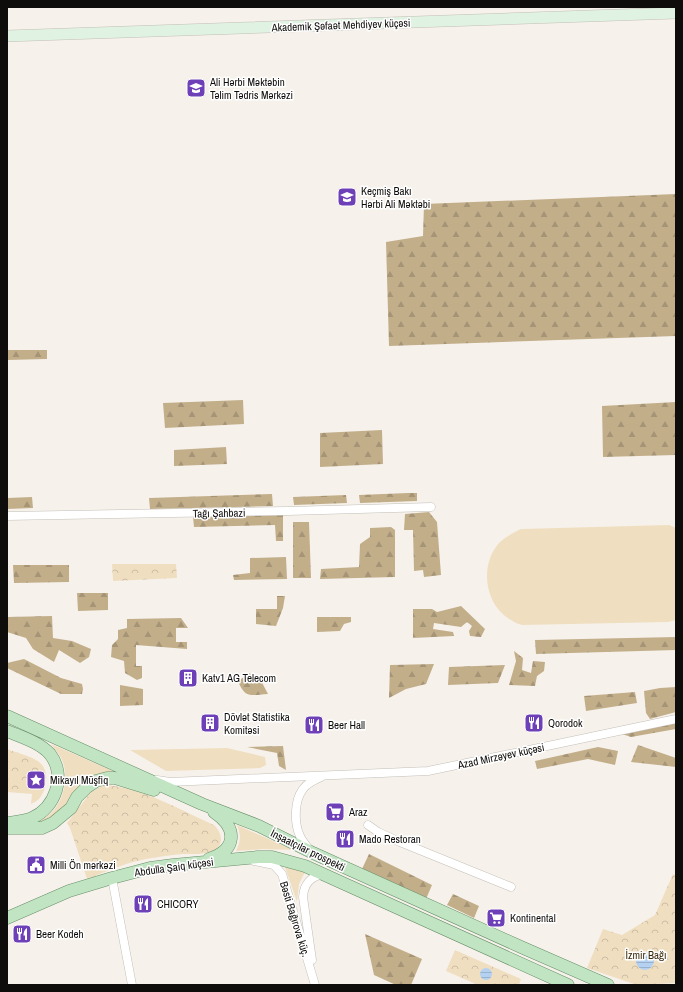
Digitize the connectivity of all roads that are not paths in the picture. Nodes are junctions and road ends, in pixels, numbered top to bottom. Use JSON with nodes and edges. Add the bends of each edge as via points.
{"nodes":[{"id":1,"x":676,"y":13,"type":"edge"},
{"id":2,"x":7,"y":36,"type":"edge"},
{"id":3,"x":431,"y":507,"type":"dead end"},
{"id":4,"x":7,"y":516,"type":"edge"},
{"id":5,"x":7,"y":716,"type":"edge"},
{"id":6,"x":676,"y":719,"type":"edge"},
{"id":7,"x":7,"y":731,"type":"edge"},
{"id":8,"x":324,"y":776,"type":"junction"},
{"id":9,"x":144,"y":778,"type":"junction"},
{"id":10,"x":202,"y":804,"type":"junction"},
{"id":11,"x":7,"y":824,"type":"edge"},
{"id":12,"x":368,"y":825,"type":"dead end"},
{"id":13,"x":7,"y":828,"type":"edge"},
{"id":14,"x":313,"y":853,"type":"junction"},
{"id":15,"x":240,"y":859,"type":"junction"},
{"id":16,"x":198,"y":863,"type":"junction"},
{"id":17,"x":323,"y":874,"type":"junction"},
{"id":18,"x":112,"y":878,"type":"junction"},
{"id":19,"x":511,"y":887,"type":"dead end"},
{"id":20,"x":7,"y":918,"type":"edge"},
{"id":21,"x":132,"y":985,"type":"edge"},
{"id":22,"x":315,"y":985,"type":"edge"},
{"id":23,"x":568,"y":985,"type":"edge"},
{"id":24,"x":608,"y":985,"type":"edge"}],
"edges":[{"from":1,"to":2,"type":"main road","name":"Akademik Şəfaət Mehdiyev küçəsi"},
{"from":3,"to":4,"type":"street","name":"Tağı Şahbazi"},
{"from":5,"to":9,"type":"main road","name":"İnşaatçılar prospekti"},
{"from":6,"to":8,"type":"street","name":"Azad Mirzəyev küçəsi","via":[[428,771]]},
{"from":7,"to":11,"type":"main road","via":[[44,749],[54,760],[58,779],[53,799],[42,812],[31,819]]},
{"from":8,"to":9,"type":"street","name":"Azad Mirzəyev küçəsi","via":[[170,782]]},
{"from":8,"to":14,"type":"street","via":[[302,790],[297,807],[299,832]]},
{"from":9,"to":10,"type":"main road","name":"İnşaatçılar prospekti"},
{"from":10,"to":13,"type":"main road","via":[[115,778],[106,778],[87,787],[71,808],[53,823],[42,828]]},
{"from":10,"to":14,"type":"main road","name":"İnşaatçılar prospekti","via":[[259,826]]},
{"from":10,"to":16,"type":"main road","via":[[226,822],[232,839],[222,854]]},
{"from":12,"to":19,"type":"street","via":[[400,842]]},
{"from":14,"to":24,"type":"main road","name":"İnşaatçılar prospekti"},
{"from":15,"to":16,"type":"main road","name":"Abdulla Şaiq küçəsi"},
{"from":15,"to":17,"type":"main road","name":"Abdulla Şaiq küçəsi","via":[[272,857]]},
{"from":15,"to":22,"type":"street","name":"Bəsti Bağırova küç.","via":[[274,865],[282,874]]},
{"from":16,"to":18,"type":"main road","name":"Abdulla Şaiq küçəsi","via":[[150,868]]},
{"from":17,"to":22,"type":"street","name":"Bəsti Bağırova küç.","via":[[315,876],[307,883],[303,897]]},
{"from":17,"to":23,"type":"main road","name":"İnşaatçılar prospekti"},
{"from":18,"to":20,"type":"main road","name":"Abdulla Şaiq küçəsi","via":[[69,892]]},
{"from":18,"to":21,"type":"street"}]}
